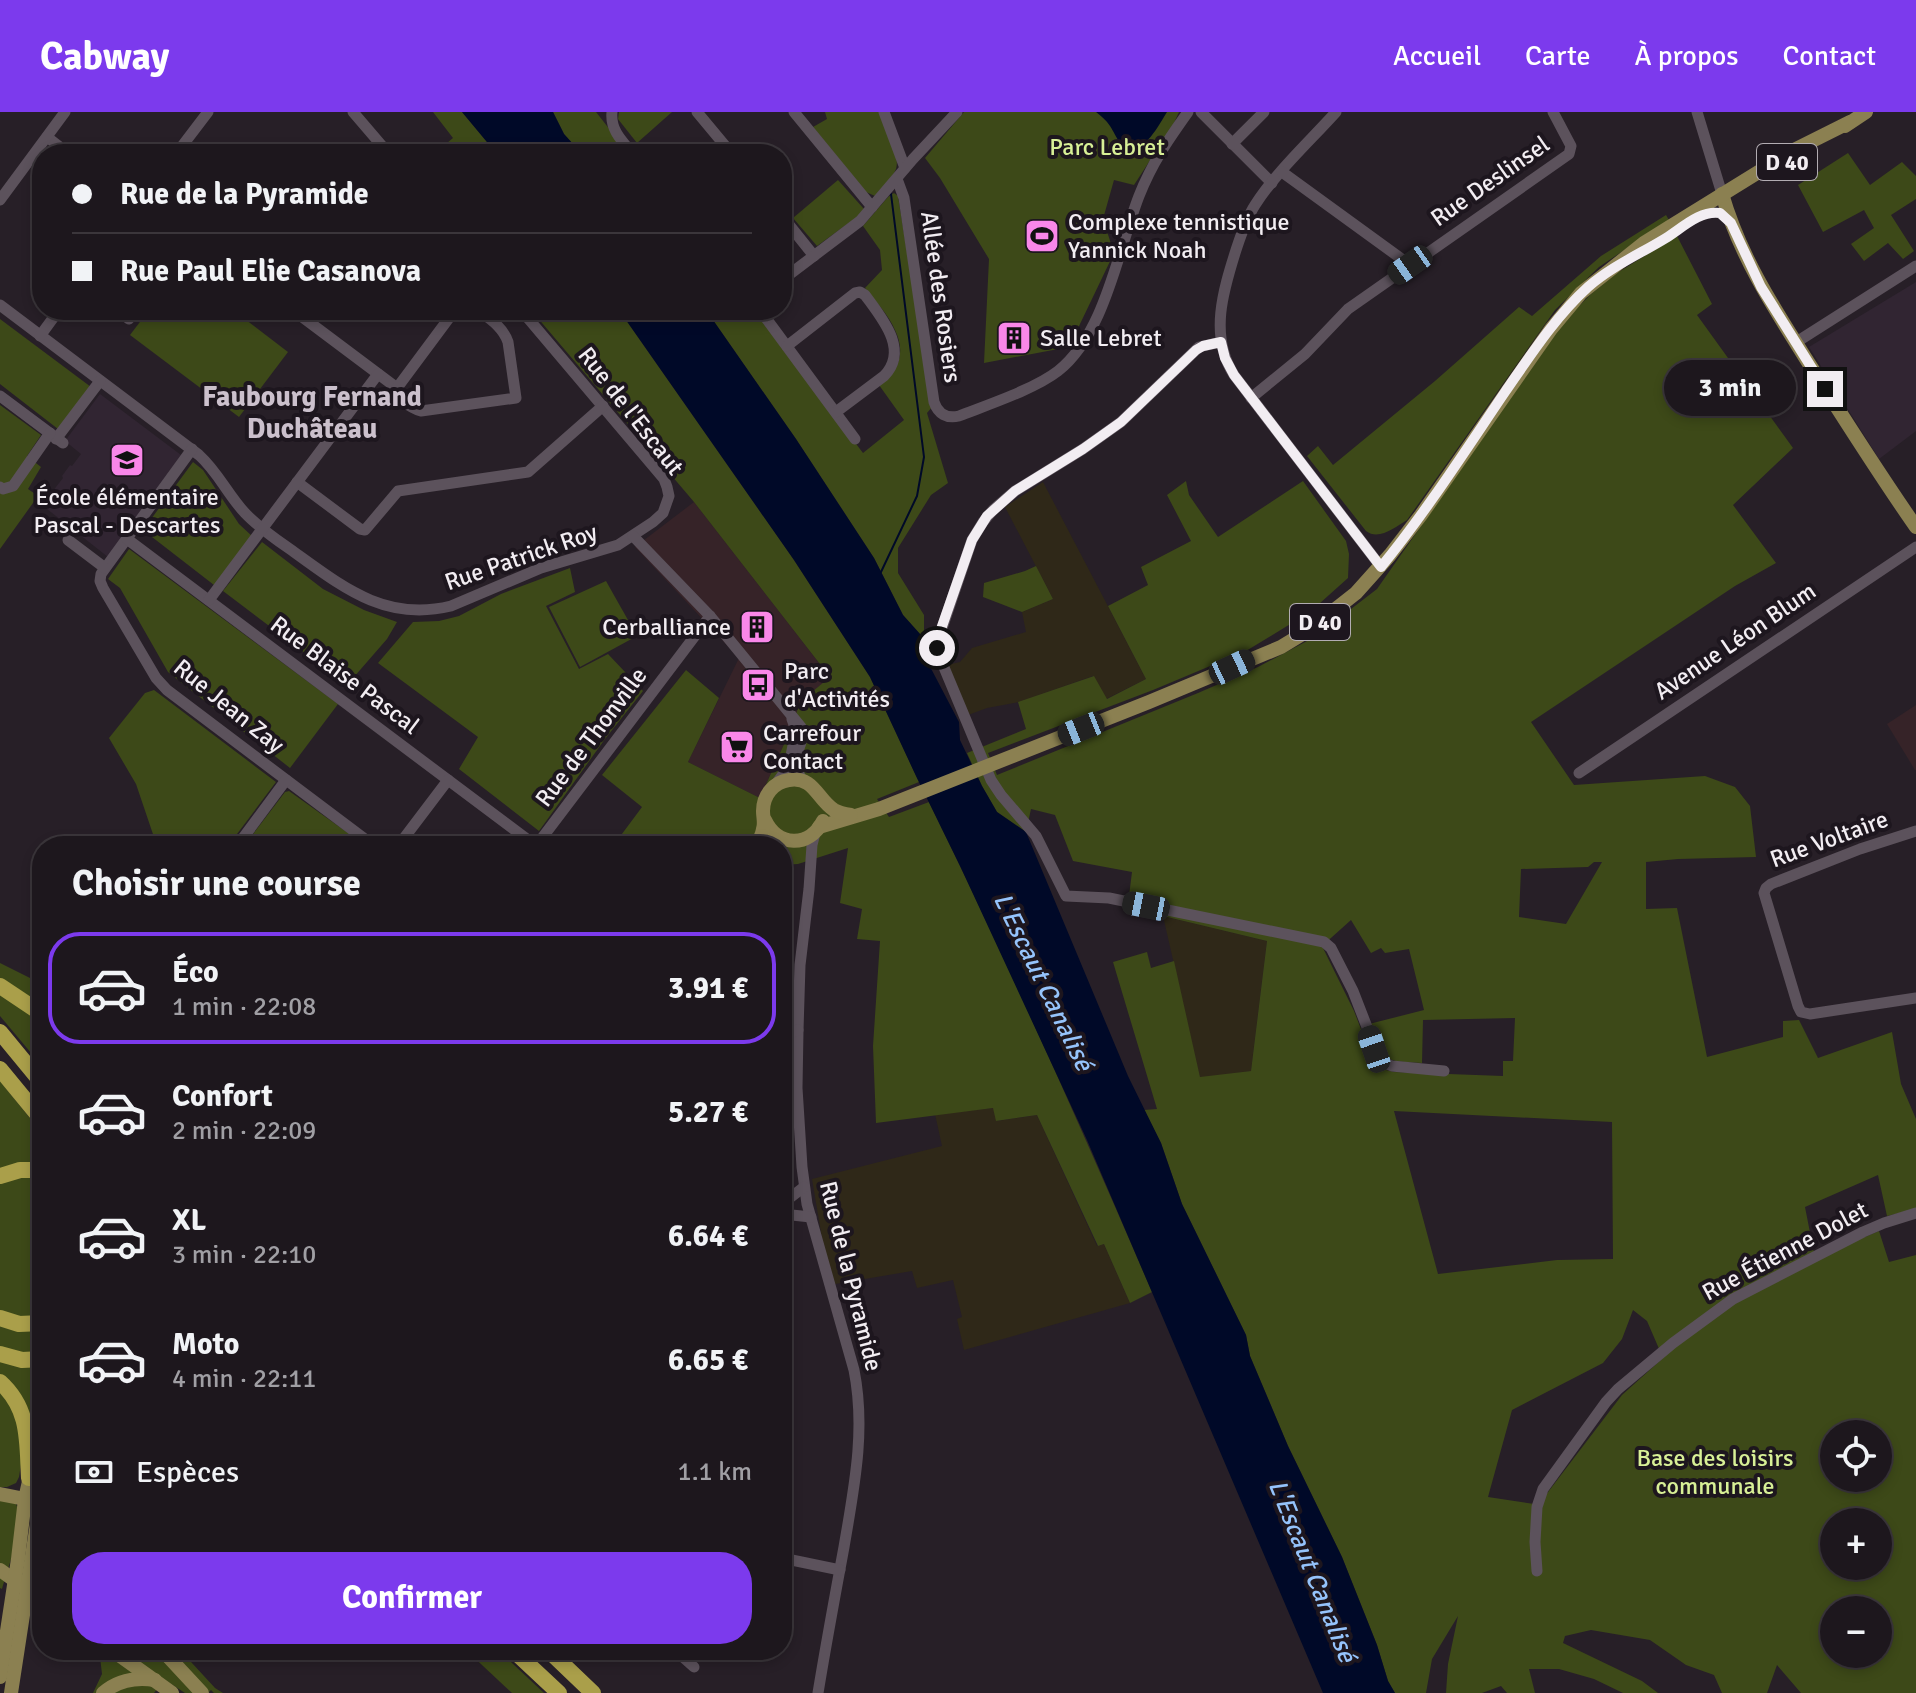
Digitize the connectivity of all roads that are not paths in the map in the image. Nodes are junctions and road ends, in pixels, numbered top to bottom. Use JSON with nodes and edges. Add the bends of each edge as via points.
{"nodes":[{"id":1,"x":65,"y":112,"type":"edge"},
{"id":2,"x":208,"y":112,"type":"edge"},
{"id":3,"x":353,"y":112,"type":"edge"},
{"id":4,"x":697,"y":112,"type":"edge"},
{"id":5,"x":794,"y":112,"type":"edge"},
{"id":6,"x":884,"y":112,"type":"edge"},
{"id":7,"x":957,"y":112,"type":"edge"},
{"id":8,"x":1188,"y":112,"type":"edge"},
{"id":9,"x":1201,"y":112,"type":"edge"},
{"id":10,"x":1264,"y":112,"type":"edge"},
{"id":11,"x":1336,"y":112,"type":"edge"},
{"id":12,"x":1553,"y":112,"type":"edge"},
{"id":13,"x":1697,"y":112,"type":"edge"},
{"id":14,"x":1866,"y":112,"type":"edge"},
{"id":15,"x":611,"y":115,"type":"edge"},
{"id":16,"x":47,"y":137,"type":"junction"},
{"id":17,"x":42,"y":144,"type":"edge"},
{"id":18,"x":56,"y":144,"type":"edge"},
{"id":19,"x":184,"y":144,"type":"edge"},
{"id":20,"x":380,"y":144,"type":"edge"},
{"id":21,"x":625,"y":144,"type":"edge"},
{"id":22,"x":724,"y":144,"type":"edge"},
{"id":23,"x":1232,"y":144,"type":"junction"},
{"id":24,"x":32,"y":157,"type":"edge"},
{"id":25,"x":905,"y":168,"type":"junction"},
{"id":26,"x":1282,"y":172,"type":"junction"},
{"id":27,"x":897,"y":179,"type":"junction"},
{"id":28,"x":1272,"y":183,"type":"junction"},
{"id":29,"x":1723,"y":198,"type":"junction"},
{"id":30,"x":0,"y":200,"type":"edge"},
{"id":31,"x":872,"y":207,"type":"junction"},
{"id":32,"x":1705,"y":213,"type":"junction"},
{"id":33,"x":1731,"y":223,"type":"junction"},
{"id":34,"x":792,"y":228,"type":"edge"},
{"id":35,"x":814,"y":256,"type":"junction"},
{"id":36,"x":1410,"y":265,"type":"junction"},
{"id":37,"x":1616,"y":266,"type":"junction"},
{"id":38,"x":1916,"y":266,"type":"edge"},
{"id":39,"x":792,"y":272,"type":"edge"},
{"id":40,"x":0,"y":305,"type":"edge"},
{"id":41,"x":52,"y":320,"type":"edge"},
{"id":42,"x":306,"y":320,"type":"edge"},
{"id":43,"x":448,"y":320,"type":"edge"},
{"id":44,"x":491,"y":320,"type":"edge"},
{"id":45,"x":530,"y":320,"type":"edge"},
{"id":46,"x":768,"y":320,"type":"edge"},
{"id":47,"x":40,"y":336,"type":"junction"},
{"id":48,"x":1221,"y":342,"type":"junction"},
{"id":49,"x":1795,"y":343,"type":"junction"},
{"id":50,"x":787,"y":346,"type":"junction"},
{"id":51,"x":378,"y":374,"type":"junction"},
{"id":52,"x":100,"y":381,"type":"junction"},
{"id":53,"x":397,"y":388,"type":"junction"},
{"id":54,"x":0,"y":396,"type":"edge"},
{"id":55,"x":1251,"y":398,"type":"junction"},
{"id":56,"x":603,"y":406,"type":"junction"},
{"id":57,"x":836,"y":412,"type":"junction"},
{"id":58,"x":56,"y":438,"type":"junction"},
{"id":59,"x":855,"y":439,"type":"dead end"},
{"id":60,"x":192,"y":449,"type":"junction"},
{"id":61,"x":297,"y":482,"type":"junction"},
{"id":62,"x":0,"y":487,"type":"edge"},
{"id":63,"x":1916,"y":527,"type":"edge"},
{"id":64,"x":263,"y":529,"type":"junction"},
{"id":65,"x":633,"y":536,"type":"junction"},
{"id":66,"x":127,"y":539,"type":"junction"},
{"id":67,"x":68,"y":540,"type":"dead end"},
{"id":68,"x":1916,"y":547,"type":"edge"},
{"id":69,"x":1378,"y":564,"type":"junction"},
{"id":70,"x":105,"y":568,"type":"junction"},
{"id":71,"x":209,"y":600,"type":"junction"},
{"id":72,"x":710,"y":616,"type":"junction"},
{"id":73,"x":790,"y":715,"type":"junction"},
{"id":74,"x":990,"y":763,"type":"junction"},
{"id":75,"x":1579,"y":773,"type":"dead end"},
{"id":76,"x":286,"y":780,"type":"junction"},
{"id":77,"x":448,"y":780,"type":"junction"},
{"id":78,"x":803,"y":781,"type":"junction"},
{"id":79,"x":775,"y":785,"type":"junction"},
{"id":80,"x":822,"y":799,"type":"junction"},
{"id":81,"x":856,"y":816,"type":"junction"},
{"id":82,"x":765,"y":820,"type":"junction"},
{"id":83,"x":817,"y":830,"type":"junction"},
{"id":84,"x":1916,"y":831,"type":"edge"},
{"id":85,"x":244,"y":836,"type":"edge"},
{"id":86,"x":350,"y":836,"type":"edge"},
{"id":87,"x":406,"y":836,"type":"edge"},
{"id":88,"x":523,"y":836,"type":"edge"},
{"id":89,"x":544,"y":836,"type":"edge"},
{"id":90,"x":761,"y":836,"type":"edge"},
{"id":91,"x":779,"y":836,"type":"edge"},
{"id":92,"x":792,"y":840,"type":"edge"},
{"id":93,"x":792,"y":843,"type":"edge"},
{"id":94,"x":810,"y":867,"type":"junction"},
{"id":95,"x":0,"y":986,"type":"edge"},
{"id":96,"x":1916,"y":998,"type":"edge"},
{"id":97,"x":32,"y":1007,"type":"edge"},
{"id":98,"x":798,"y":1030,"type":"junction"},
{"id":99,"x":0,"y":1032,"type":"edge"},
{"id":100,"x":792,"y":1033,"type":"edge"},
{"id":101,"x":792,"y":1051,"type":"edge"},
{"id":102,"x":792,"y":1067,"type":"edge"},
{"id":103,"x":0,"y":1069,"type":"edge"},
{"id":104,"x":32,"y":1071,"type":"edge"},
{"id":105,"x":1444,"y":1071,"type":"dead end"},
{"id":106,"x":32,"y":1108,"type":"edge"},
{"id":107,"x":32,"y":1170,"type":"edge"},
{"id":108,"x":0,"y":1176,"type":"edge"},
{"id":109,"x":804,"y":1187,"type":"junction"},
{"id":110,"x":792,"y":1196,"type":"edge"},
{"id":111,"x":1916,"y":1213,"type":"edge"},
{"id":112,"x":792,"y":1215,"type":"edge"},
{"id":113,"x":811,"y":1217,"type":"junction"},
{"id":114,"x":0,"y":1318,"type":"edge"},
{"id":115,"x":32,"y":1324,"type":"edge"},
{"id":116,"x":0,"y":1354,"type":"edge"},
{"id":117,"x":32,"y":1360,"type":"edge"},
{"id":118,"x":0,"y":1382,"type":"edge"},
{"id":119,"x":32,"y":1466,"type":"edge"},
{"id":120,"x":29,"y":1478,"type":"junction"},
{"id":121,"x":0,"y":1494,"type":"edge"},
{"id":122,"x":25,"y":1499,"type":"junction"},
{"id":123,"x":32,"y":1511,"type":"edge"},
{"id":124,"x":32,"y":1549,"type":"edge"},
{"id":125,"x":25,"y":1560,"type":"junction"},
{"id":126,"x":792,"y":1560,"type":"edge"},
{"id":127,"x":0,"y":1570,"type":"edge"},
{"id":128,"x":840,"y":1570,"type":"junction"},
{"id":129,"x":1537,"y":1571,"type":"dead end"},
{"id":130,"x":32,"y":1593,"type":"edge"},
{"id":131,"x":16,"y":1620,"type":"junction"},
{"id":132,"x":126,"y":1660,"type":"edge"},
{"id":133,"x":171,"y":1660,"type":"edge"},
{"id":134,"x":524,"y":1660,"type":"edge"},
{"id":135,"x":558,"y":1660,"type":"edge"},
{"id":136,"x":686,"y":1660,"type":"edge"},
{"id":137,"x":694,"y":1667,"type":"dead end"},
{"id":138,"x":0,"y":1677,"type":"edge"},
{"id":139,"x":155,"y":1681,"type":"junction"},
{"id":140,"x":11,"y":1693,"type":"edge"},
{"id":141,"x":103,"y":1693,"type":"edge"},
{"id":142,"x":172,"y":1693,"type":"edge"},
{"id":143,"x":202,"y":1693,"type":"edge"},
{"id":144,"x":559,"y":1693,"type":"edge"},
{"id":145,"x":593,"y":1693,"type":"edge"},
{"id":146,"x":818,"y":1693,"type":"edge"}],
"edges":[{"from":1,"to":16,"type":"street"},
{"from":2,"to":19,"type":"street"},
{"from":3,"to":20,"type":"street"},
{"from":4,"to":22,"type":"street"},
{"from":5,"to":31,"type":"street"},
{"from":6,"to":25,"type":"street"},
{"from":7,"to":25,"type":"street"},
{"from":8,"to":27,"type":"street","name":"Allée des Rosiers","via":[[1151,167],[1117,267],[1076,354],[1038,384],[964,415],[948,417],[934,402]]},
{"from":9,"to":23,"type":"street"},
{"from":10,"to":23,"type":"street"},
{"from":11,"to":26,"type":"street"},
{"from":12,"to":36,"type":"street","name":"Rue Deslinsel","via":[[1570,151]]},
{"from":13,"to":29,"type":"street"},
{"from":14,"to":29,"type":"main road","number":"D 40"},
{"from":15,"to":21,"type":"street"},
{"from":16,"to":17,"type":"street"},
{"from":16,"to":18,"type":"street"},
{"from":23,"to":28,"type":"street"},
{"from":24,"to":30,"type":"street"},
{"from":25,"to":27,"type":"street"},
{"from":26,"to":28,"type":"street"},
{"from":26,"to":36,"type":"street"},
{"from":27,"to":31,"type":"street"},
{"from":28,"to":48,"type":"street","via":[[1250,213],[1238,246],[1223,299]]},
{"from":29,"to":32,"type":"main road","number":"D 40"},
{"from":29,"to":33,"type":"main road"},
{"from":29,"to":37,"type":"main road","number":"D 40","via":[[1650,239]]},
{"from":31,"to":35,"type":"street"},
{"from":32,"to":33,"type":"main road","via":[[1720,213]]},
{"from":32,"to":37,"type":"main road","number":"D 40"},
{"from":33,"to":49,"type":"main road"},
{"from":34,"to":35,"type":"street"},
{"from":35,"to":39,"type":"street"},
{"from":36,"to":55,"type":"street","name":"Rue Deslinsel","via":[[1345,312]]},
{"from":37,"to":69,"type":"main road","number":"D 40","via":[[1557,320],[1415,524]]},
{"from":38,"to":49,"type":"street"},
{"from":40,"to":47,"type":"street","name":"Rue Patrick Roy"},
{"from":41,"to":47,"type":"street"},
{"from":42,"to":51,"type":"street"},
{"from":43,"to":53,"type":"street"},
{"from":44,"to":53,"type":"street","via":[[508,342],[516,398],[421,411],[399,397]]},
{"from":45,"to":56,"type":"street","name":"Rue de l'Escaut"},
{"from":46,"to":50,"type":"street"},
{"from":47,"to":52,"type":"street","name":"Rue Patrick Roy"},
{"from":48,"to":55,"type":"street","via":[[1230,369]]},
{"from":48,"to":74,"type":"street","via":[[1199,347],[1121,422],[1015,491],[987,516],[972,540],[938,640],[939,657]]},
{"from":49,"to":63,"type":"main road"},
{"from":50,"to":57,"type":"street"},
{"from":50,"to":57,"type":"street","via":[[855,293],[865,295],[890,331],[893,361],[887,373]]},
{"from":51,"to":53,"type":"street"},
{"from":51,"to":61,"type":"street"},
{"from":52,"to":58,"type":"street"},
{"from":52,"to":60,"type":"street","name":"Rue Patrick Roy"},
{"from":54,"to":58,"type":"street"},
{"from":55,"to":69,"type":"street"},
{"from":56,"to":61,"type":"street","via":[[530,471],[398,491],[365,530]]},
{"from":56,"to":65,"type":"street","name":"Rue de l'Escaut","via":[[664,479],[668,491],[663,513]]},
{"from":57,"to":59,"type":"street"},
{"from":58,"to":62,"type":"street","via":[[13,486]]},
{"from":60,"to":64,"type":"street","name":"Rue Patrick Roy"},
{"from":60,"to":66,"type":"street"},
{"from":61,"to":64,"type":"street"},
{"from":64,"to":65,"type":"street","name":"Rue Patrick Roy","via":[[353,593],[415,611],[459,603]]},
{"from":64,"to":71,"type":"street"},
{"from":65,"to":72,"type":"street"},
{"from":66,"to":70,"type":"street"},
{"from":66,"to":71,"type":"street","name":"Rue Blaise Pascal"},
{"from":67,"to":70,"type":"street"},
{"from":68,"to":75,"type":"street","name":"Avenue Léon Blum"},
{"from":69,"to":74,"type":"main road","number":"D 40","via":[[1345,603],[1281,647]]},
{"from":70,"to":76,"type":"street","name":"Rue Jean Zay","via":[[100,577],[103,588],[160,683]]},
{"from":71,"to":77,"type":"street","name":"Rue Blaise Pascal"},
{"from":72,"to":73,"type":"street"},
{"from":72,"to":89,"type":"street","name":"Rue de Thonville"},
{"from":73,"to":78,"type":"street","via":[[803,730],[795,759]]},
{"from":73,"to":79,"type":"street","via":[[796,730],[786,772]]},
{"from":74,"to":81,"type":"main road","number":"D 40"},
{"from":74,"to":105,"type":"street","via":[[991,780],[1036,836],[1066,896],[1109,898],[1324,942],[1353,991],[1379,1058],[1392,1066]]},
{"from":76,"to":85,"type":"street"},
{"from":76,"to":86,"type":"street","name":"Rue Jean Zay"},
{"from":77,"to":87,"type":"street"},
{"from":77,"to":88,"type":"street","name":"Rue Blaise Pascal"},
{"from":78,"to":79,"type":"main road"},
{"from":78,"to":80,"type":"main road"},
{"from":79,"to":82,"type":"main road","via":[[765,799]]},
{"from":80,"to":81,"type":"main road","via":[[836,811]]},
{"from":80,"to":83,"type":"main road","via":[[824,813]]},
{"from":81,"to":83,"type":"main road","number":"D 40"},
{"from":82,"to":90,"type":"main road"},
{"from":82,"to":91,"type":"main road"},
{"from":83,"to":92,"type":"main road"},
{"from":83,"to":94,"type":"street","name":"Rue de la Pyramide"},
{"from":84,"to":96,"type":"street","name":"Rue Voltaire","via":[[1771,884],[1764,897],[1801,1012]]},
{"from":93,"to":94,"type":"street","via":[[801,848]]},
{"from":94,"to":98,"type":"street","name":"Rue de la Pyramide"},
{"from":95,"to":97,"type":"highway"},
{"from":98,"to":100,"type":"street"},
{"from":98,"to":101,"type":"street","name":"Rue de la Pyramide"},
{"from":99,"to":104,"type":"highway"},
{"from":102,"to":109,"type":"street","name":"Rue de la Pyramide"},
{"from":103,"to":106,"type":"highway"},
{"from":107,"to":108,"type":"highway"},
{"from":109,"to":110,"type":"street"},
{"from":109,"to":113,"type":"street","name":"Rue de la Pyramide"},
{"from":111,"to":129,"type":"street","name":"Rue Étienne Dolet","via":[[1877,1225],[1740,1295],[1618,1389],[1543,1489],[1537,1507]]},
{"from":112,"to":113,"type":"street"},
{"from":113,"to":128,"type":"street","name":"Rue de la Pyramide","via":[[859,1404],[857,1471]]},
{"from":114,"to":115,"type":"highway"},
{"from":116,"to":117,"type":"highway"},
{"from":118,"to":120,"type":"highway","via":[[24,1418]]},
{"from":119,"to":120,"type":"main road"},
{"from":120,"to":122,"type":"main road"},
{"from":121,"to":122,"type":"main road"},
{"from":122,"to":123,"type":"main road"},
{"from":122,"to":125,"type":"main road"},
{"from":124,"to":125,"type":"main road"},
{"from":125,"to":131,"type":"main road"},
{"from":126,"to":128,"type":"street"},
{"from":127,"to":130,"type":"main road"},
{"from":128,"to":146,"type":"street","name":"Rue de la Pyramide"},
{"from":131,"to":138,"type":"main road"},
{"from":131,"to":140,"type":"main road"},
{"from":132,"to":139,"type":"main road"},
{"from":133,"to":143,"type":"main road"},
{"from":134,"to":144,"type":"highway"},
{"from":135,"to":145,"type":"highway"},
{"from":136,"to":137,"type":"street"},
{"from":139,"to":141,"type":"main road","via":[[124,1681]]},
{"from":139,"to":142,"type":"main road"}]}
